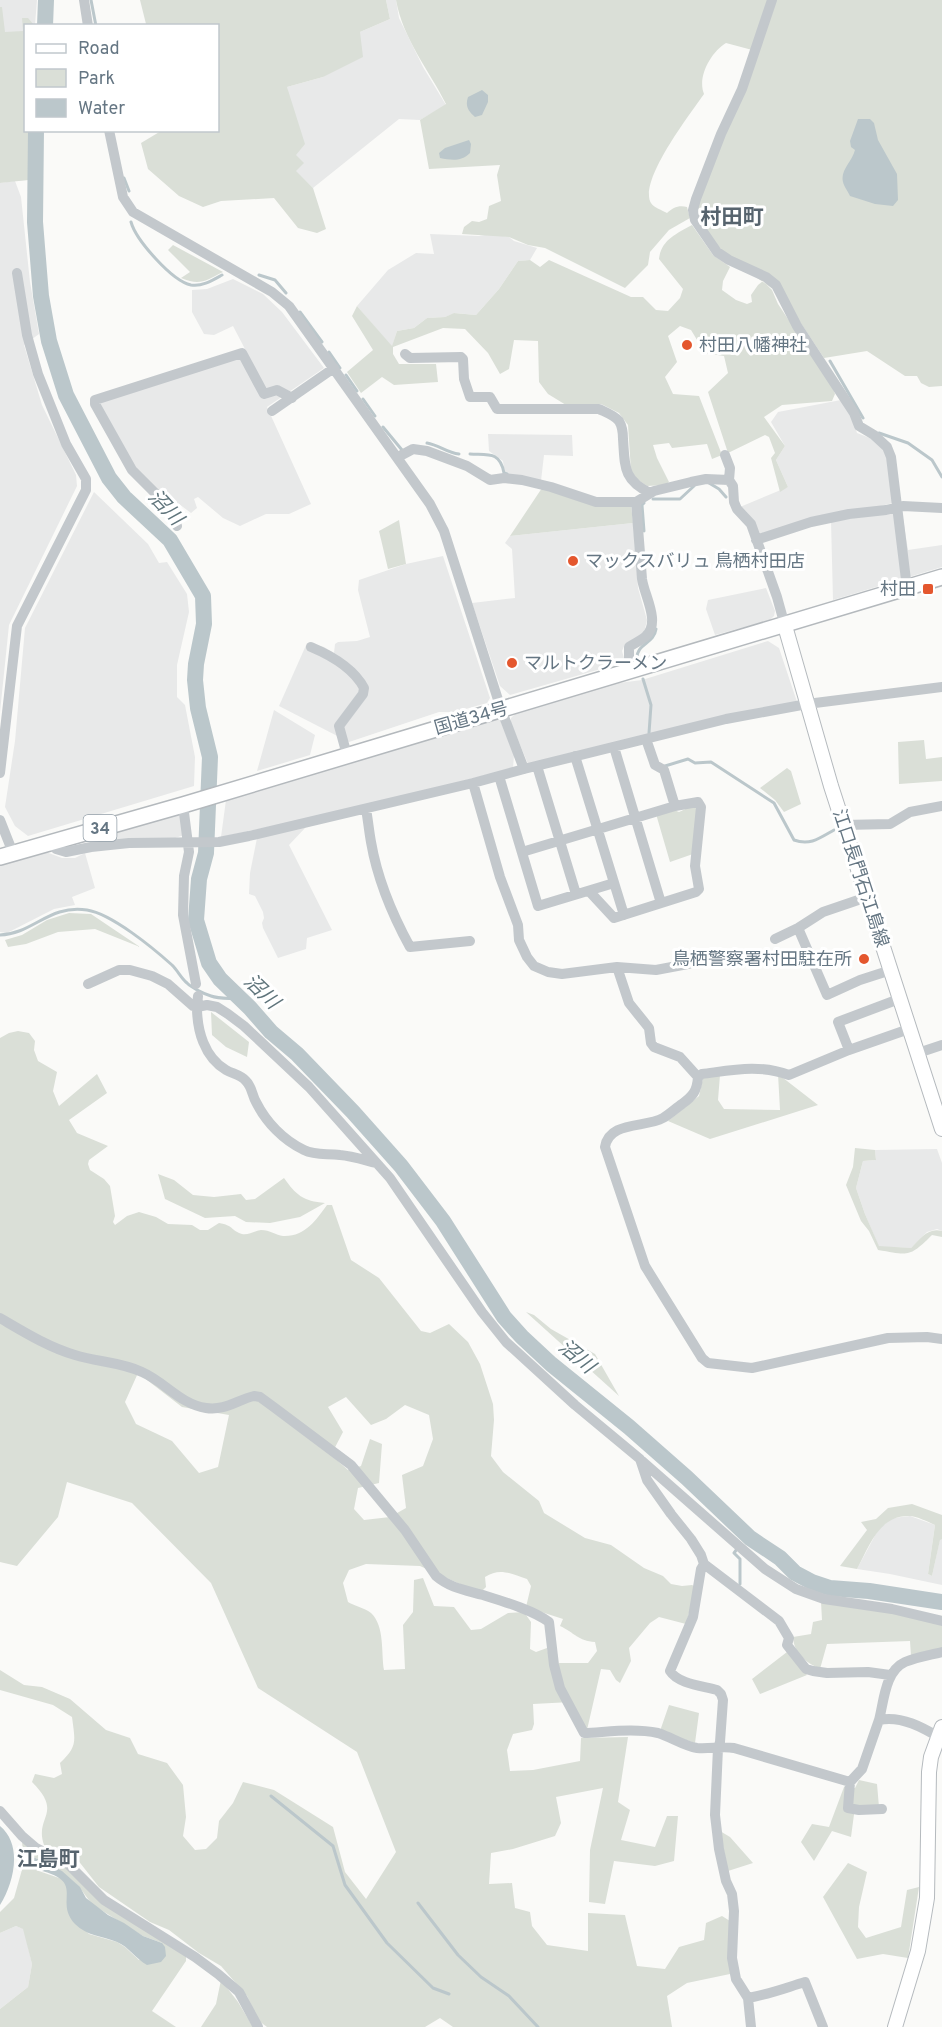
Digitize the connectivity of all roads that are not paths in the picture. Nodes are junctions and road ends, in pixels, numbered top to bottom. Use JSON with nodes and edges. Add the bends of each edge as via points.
{"nodes":[{"id":1,"x":84,"y":0,"type":"edge"},
{"id":2,"x":772,"y":0,"type":"edge"},
{"id":3,"x":88,"y":24,"type":"edge"},
{"id":4,"x":109,"y":132,"type":"edge"},
{"id":5,"x":17,"y":273,"type":"dead end"},
{"id":6,"x":405,"y":354,"type":"dead end"},
{"id":7,"x":334,"y":368,"type":"junction"},
{"id":8,"x":292,"y":398,"type":"junction"},
{"id":9,"x":272,"y":411,"type":"dead end"},
{"id":10,"x":725,"y":455,"type":"dead end"},
{"id":11,"x":398,"y":457,"type":"junction"},
{"id":12,"x":729,"y":480,"type":"junction"},
{"id":13,"x":651,"y":493,"type":"junction"},
{"id":14,"x":636,"y":501,"type":"junction"},
{"id":15,"x":898,"y":506,"type":"junction"},
{"id":16,"x":942,"y":508,"type":"edge"},
{"id":17,"x":177,"y":526,"type":"dead end"},
{"id":18,"x":756,"y":540,"type":"junction"},
{"id":19,"x":942,"y":577,"type":"edge"},
{"id":20,"x":907,"y":588,"type":"junction"},
{"id":21,"x":784,"y":626,"type":"junction"},
{"id":22,"x":311,"y":647,"type":"dead end"},
{"id":23,"x":633,"y":670,"type":"junction"},
{"id":24,"x":942,"y":687,"type":"edge"},
{"id":25,"x":807,"y":704,"type":"junction"},
{"id":26,"x":501,"y":709,"type":"junction"},
{"id":27,"x":646,"y":739,"type":"junction"},
{"id":28,"x":614,"y":747,"type":"junction"},
{"id":29,"x":347,"y":755,"type":"junction"},
{"id":30,"x":575,"y":756,"type":"junction"},
{"id":31,"x":537,"y":766,"type":"junction"},
{"id":32,"x":524,"y":769,"type":"junction"},
{"id":33,"x":0,"y":773,"type":"edge"},
{"id":34,"x":499,"y":776,"type":"junction"},
{"id":35,"x":473,"y":783,"type":"junction"},
{"id":36,"x":183,"y":805,"type":"junction"},
{"id":37,"x":675,"y":806,"type":"junction"},
{"id":38,"x":942,"y":806,"type":"edge"},
{"id":39,"x":366,"y":809,"type":"junction"},
{"id":40,"x":635,"y":818,"type":"junction"},
{"id":41,"x":0,"y":820,"type":"edge"},
{"id":42,"x":844,"y":825,"type":"junction"},
{"id":43,"x":598,"y":829,"type":"junction"},
{"id":44,"x":560,"y":840,"type":"junction"},
{"id":45,"x":188,"y":841,"type":"junction"},
{"id":46,"x":49,"y":843,"type":"junction"},
{"id":47,"x":522,"y":852,"type":"junction"},
{"id":48,"x":6,"y":855,"type":"edge"},
{"id":49,"x":614,"y":883,"type":"junction"},
{"id":50,"x":589,"y":891,"type":"junction"},
{"id":51,"x":576,"y":894,"type":"junction"},
{"id":52,"x":867,"y":897,"type":"junction"},
{"id":53,"x":661,"y":903,"type":"junction"},
{"id":54,"x":624,"y":915,"type":"junction"},
{"id":55,"x":798,"y":928,"type":"junction"},
{"id":56,"x":775,"y":939,"type":"dead end"},
{"id":57,"x":470,"y":941,"type":"dead end"},
{"id":58,"x":709,"y":956,"type":"dead end"},
{"id":59,"x":617,"y":968,"type":"junction"},
{"id":60,"x":891,"y":970,"type":"junction"},
{"id":61,"x":88,"y":984,"type":"dead end"},
{"id":62,"x":196,"y":984,"type":"dead end"},
{"id":63,"x":899,"y":999,"type":"junction"},
{"id":64,"x":197,"y":1001,"type":"junction"},
{"id":65,"x":909,"y":1029,"type":"junction"},
{"id":66,"x":942,"y":1045,"type":"edge"},
{"id":67,"x":849,"y":1050,"type":"junction"},
{"id":68,"x":918,"y":1053,"type":"junction"},
{"id":69,"x":698,"y":1077,"type":"junction"},
{"id":70,"x":942,"y":1129,"type":"edge"},
{"id":71,"x":377,"y":1163,"type":"junction"},
{"id":72,"x":0,"y":1318,"type":"edge"},
{"id":73,"x":942,"y":1339,"type":"edge"},
{"id":74,"x":639,"y":1459,"type":"junction"},
{"id":75,"x":704,"y":1564,"type":"junction"},
{"id":76,"x":942,"y":1621,"type":"edge"},
{"id":77,"x":942,"y":1652,"type":"edge"},
{"id":78,"x":890,"y":1675,"type":"junction"},
{"id":79,"x":879,"y":1720,"type":"junction"},
{"id":80,"x":940,"y":1735,"type":"edge"},
{"id":81,"x":718,"y":1748,"type":"junction"},
{"id":82,"x":850,"y":1782,"type":"junction"},
{"id":83,"x":882,"y":1809,"type":"dead end"},
{"id":84,"x":0,"y":1811,"type":"edge"},
{"id":85,"x":748,"y":1998,"type":"junction"},
{"id":86,"x":258,"y":2027,"type":"edge"},
{"id":87,"x":751,"y":2027,"type":"edge"},
{"id":88,"x":823,"y":2027,"type":"edge"},
{"id":89,"x":895,"y":2027,"type":"edge"}],
"edges":[{"from":1,"to":3,"type":"street"},
{"from":2,"to":15,"type":"street","via":[[742,89],[696,199],[694,220],[717,252],[776,285],[859,426],[887,447]]},
{"from":4,"to":7,"type":"street","via":[[123,197],[133,212],[272,292],[289,306]]},
{"from":5,"to":33,"type":"street","via":[[38,374],[66,444],[86,479],[86,490],[18,626]]},
{"from":6,"to":13,"type":"street","via":[[410,358],[461,357],[470,397],[490,398],[497,409],[599,409],[609,413],[622,429],[627,473],[637,486]]},
{"from":7,"to":8,"type":"street"},
{"from":7,"to":11,"type":"street"},
{"from":8,"to":9,"type":"street"},
{"from":8,"to":17,"type":"street","via":[[277,390],[264,394],[242,353],[96,400],[132,470],[172,510]]},
{"from":10,"to":12,"type":"street"},
{"from":11,"to":14,"type":"street","via":[[413,449],[427,451],[467,466],[490,480],[522,480],[596,502]]},
{"from":11,"to":26,"type":"street","via":[[444,531]]},
{"from":12,"to":13,"type":"street","via":[[706,479]]},
{"from":12,"to":18,"type":"street","via":[[737,509],[751,524]]},
{"from":13,"to":14,"type":"street"},
{"from":14,"to":23,"type":"street","via":[[643,590],[649,602],[651,630],[629,647]]},
{"from":15,"to":16,"type":"street"},
{"from":15,"to":18,"type":"street","via":[[811,522]]},
{"from":15,"to":20,"type":"street"},
{"from":18,"to":21,"type":"street"},
{"from":19,"to":20,"type":"highway","name":"国道34号","number":"34"},
{"from":20,"to":21,"type":"highway","name":"国道34号","number":"34"},
{"from":21,"to":23,"type":"highway","name":"国道34号","number":"34"},
{"from":21,"to":25,"type":"main road","name":"江口長門石江島線"},
{"from":22,"to":29,"type":"street","via":[[327,654],[360,680],[364,688],[339,726]]},
{"from":23,"to":26,"type":"highway","name":"国道34号","number":"34"},
{"from":24,"to":25,"type":"street"},
{"from":25,"to":27,"type":"street"},
{"from":25,"to":42,"type":"main road","name":"江口長門石江島線"},
{"from":26,"to":29,"type":"highway","name":"国道34号","number":"34"},
{"from":26,"to":32,"type":"street"},
{"from":27,"to":28,"type":"street"},
{"from":27,"to":37,"type":"street","via":[[655,765],[664,770]]},
{"from":28,"to":30,"type":"street"},
{"from":28,"to":40,"type":"street"},
{"from":29,"to":36,"type":"highway","name":"国道34号","number":"34"},
{"from":30,"to":31,"type":"street"},
{"from":30,"to":43,"type":"street"},
{"from":31,"to":32,"type":"street"},
{"from":31,"to":44,"type":"street"},
{"from":32,"to":34,"type":"street"},
{"from":34,"to":35,"type":"street"},
{"from":34,"to":47,"type":"street"},
{"from":35,"to":39,"type":"street"},
{"from":35,"to":59,"type":"street","via":[[518,925],[519,940],[534,966],[562,974]]},
{"from":36,"to":45,"type":"street"},
{"from":36,"to":46,"type":"highway","name":"国道34号","number":"34"},
{"from":37,"to":40,"type":"street"},
{"from":37,"to":53,"type":"street","via":[[698,802],[701,807],[695,867],[699,888]]},
{"from":38,"to":42,"type":"street","via":[[910,812],[890,824]]},
{"from":39,"to":45,"type":"street","via":[[219,842]]},
{"from":39,"to":57,"type":"street","via":[[371,843],[387,896],[410,947]]},
{"from":40,"to":43,"type":"street"},
{"from":40,"to":53,"type":"street"},
{"from":41,"to":48,"type":"street"},
{"from":42,"to":52,"type":"main road","name":"江口長門石江島線"},
{"from":43,"to":44,"type":"street"},
{"from":43,"to":49,"type":"street"},
{"from":44,"to":47,"type":"street"},
{"from":44,"to":51,"type":"street"},
{"from":45,"to":46,"type":"street","via":[[66,852]]},
{"from":45,"to":62,"type":"street","via":[[183,915]]},
{"from":46,"to":48,"type":"highway","name":"国道34号","number":"34"},
{"from":47,"to":51,"type":"street","via":[[538,906]]},
{"from":49,"to":50,"type":"street"},
{"from":49,"to":54,"type":"street"},
{"from":50,"to":51,"type":"street"},
{"from":50,"to":54,"type":"street","via":[[614,918]]},
{"from":52,"to":55,"type":"street","via":[[822,912]]},
{"from":52,"to":60,"type":"main road","name":"江口長門石江島線"},
{"from":53,"to":54,"type":"street"},
{"from":55,"to":56,"type":"street"},
{"from":55,"to":60,"type":"street","via":[[827,995]]},
{"from":58,"to":59,"type":"street","via":[[668,969]]},
{"from":59,"to":69,"type":"street","via":[[629,1004],[650,1028],[651,1043],[680,1057]]},
{"from":60,"to":63,"type":"main road","name":"江口長門石江島線"},
{"from":61,"to":64,"type":"street","via":[[119,970],[130,970],[168,984],[193,1006]]},
{"from":63,"to":65,"type":"main road","name":"江口長門石江島線"},
{"from":63,"to":67,"type":"street","via":[[838,1022]]},
{"from":64,"to":71,"type":"street","via":[[217,1007],[244,1026],[309,1087]]},
{"from":64,"to":71,"type":"street","via":[[197,1026],[213,1059],[245,1080],[264,1118],[282,1135],[315,1155],[341,1155]]},
{"from":65,"to":67,"type":"street"},
{"from":65,"to":68,"type":"main road","name":"江口長門石江島線"},
{"from":66,"to":68,"type":"street"},
{"from":67,"to":69,"type":"street","via":[[789,1075],[758,1068]]},
{"from":68,"to":70,"type":"main road","name":"江口長門石江島線"},
{"from":69,"to":73,"type":"street","via":[[693,1096],[663,1119],[614,1131],[605,1147],[645,1266],[702,1358],[708,1363],[752,1368],[888,1338]]},
{"from":71,"to":74,"type":"street","via":[[506,1342]]},
{"from":72,"to":81,"type":"street","via":[[52,1347],[144,1372],[186,1402],[218,1409],[260,1397],[363,1477],[442,1581],[542,1617],[549,1623],[560,1688],[584,1733],[639,1731],[695,1748]]},
{"from":74,"to":75,"type":"street","via":[[647,1480],[692,1539]]},
{"from":74,"to":76,"type":"street","via":[[765,1569],[796,1589],[824,1599]]},
{"from":75,"to":78,"type":"street","via":[[779,1621],[789,1638],[787,1645],[806,1669]]},
{"from":75,"to":81,"type":"street","via":[[693,1617],[670,1671],[679,1679],[721,1694]]},
{"from":77,"to":78,"type":"street","via":[[905,1662]]},
{"from":78,"to":79,"type":"street"},
{"from":79,"to":80,"type":"street","via":[[911,1724]]},
{"from":79,"to":82,"type":"street","via":[[862,1769]]},
{"from":80,"to":89,"type":"main road","via":[[931,1757],[928,1790],[927,1898],[918,1951]]},
{"from":81,"to":82,"type":"street","via":[[734,1748]]},
{"from":81,"to":85,"type":"street","via":[[715,1815],[719,1849],[732,1894],[732,1958],[736,1979]]},
{"from":82,"to":83,"type":"street","via":[[848,1808]]},
{"from":84,"to":86,"type":"street","via":[[36,1848],[68,1864],[104,1900],[195,1957],[227,1982],[238,1992]]},
{"from":85,"to":87,"type":"street"},
{"from":85,"to":88,"type":"street","via":[[806,1982]]}]}
